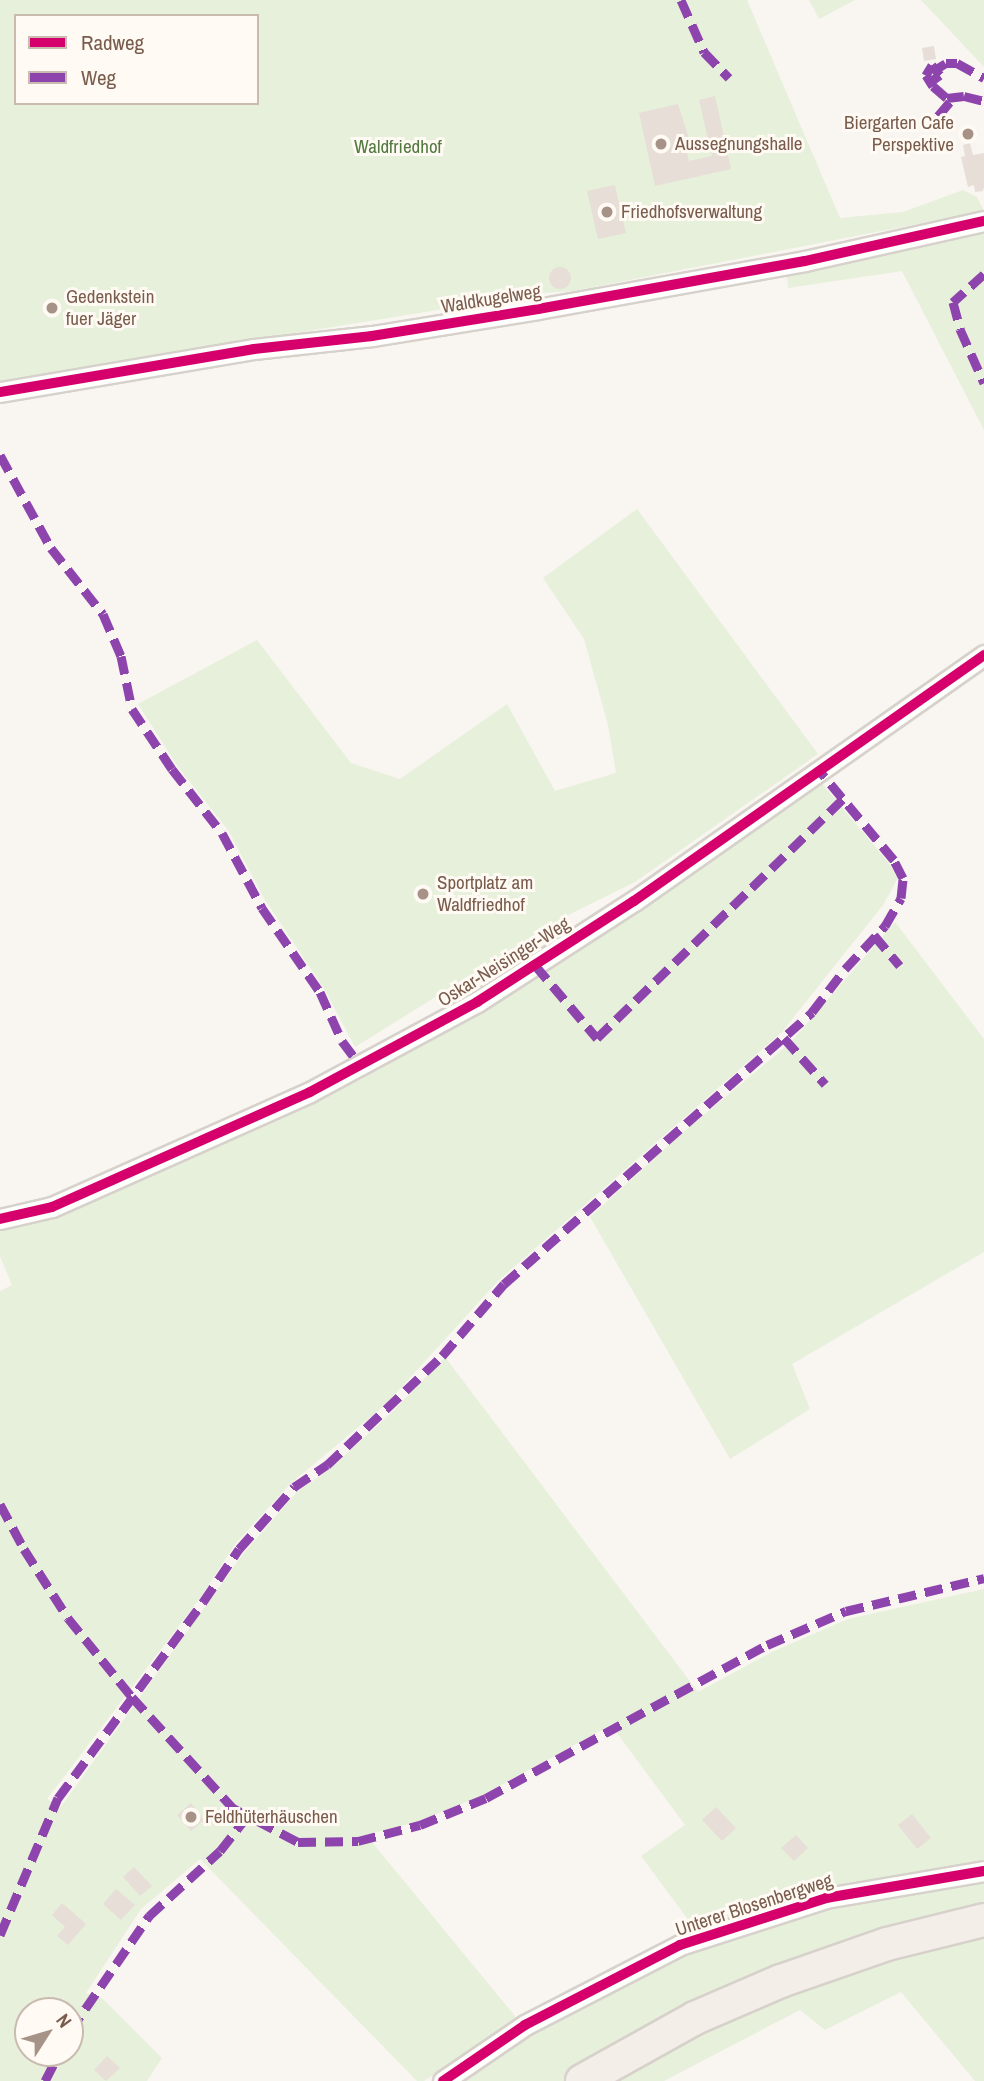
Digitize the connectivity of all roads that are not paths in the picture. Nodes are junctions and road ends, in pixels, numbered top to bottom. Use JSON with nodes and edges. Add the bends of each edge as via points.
{"nodes":[{"id":1,"x":984,"y":221,"type":"edge"},
{"id":2,"x":0,"y":392,"type":"edge"},
{"id":3,"x":984,"y":655,"type":"edge"},
{"id":4,"x":0,"y":1219,"type":"edge"},
{"id":5,"x":984,"y":1871,"type":"edge"},
{"id":6,"x":984,"y":1920,"type":"edge"},
{"id":7,"x":984,"y":1939,"type":"edge"},
{"id":8,"x":443,"y":2081,"type":"edge"},
{"id":9,"x":582,"y":2081,"type":"edge"},
{"id":10,"x":617,"y":2081,"type":"edge"}],
"edges":[{"from":1,"to":2,"type":"street","name":"Waldkugelweg","via":[[805,261],[538,309],[216,355]]},
{"from":3,"to":4,"type":"street","name":"Oskar-Neisinger-Weg","via":[[634,901],[477,1002],[310,1092],[52,1207]]},
{"from":5,"to":8,"type":"street","name":"Unterer Blosenbergweg","via":[[826,1898],[680,1945],[525,2025]]},
{"from":6,"to":9,"type":"main road","via":[[887,1944],[780,1981],[695,2018]]},
{"from":7,"to":10,"type":"main road","via":[[892,1961],[784,1999],[729,2022]]}]}
